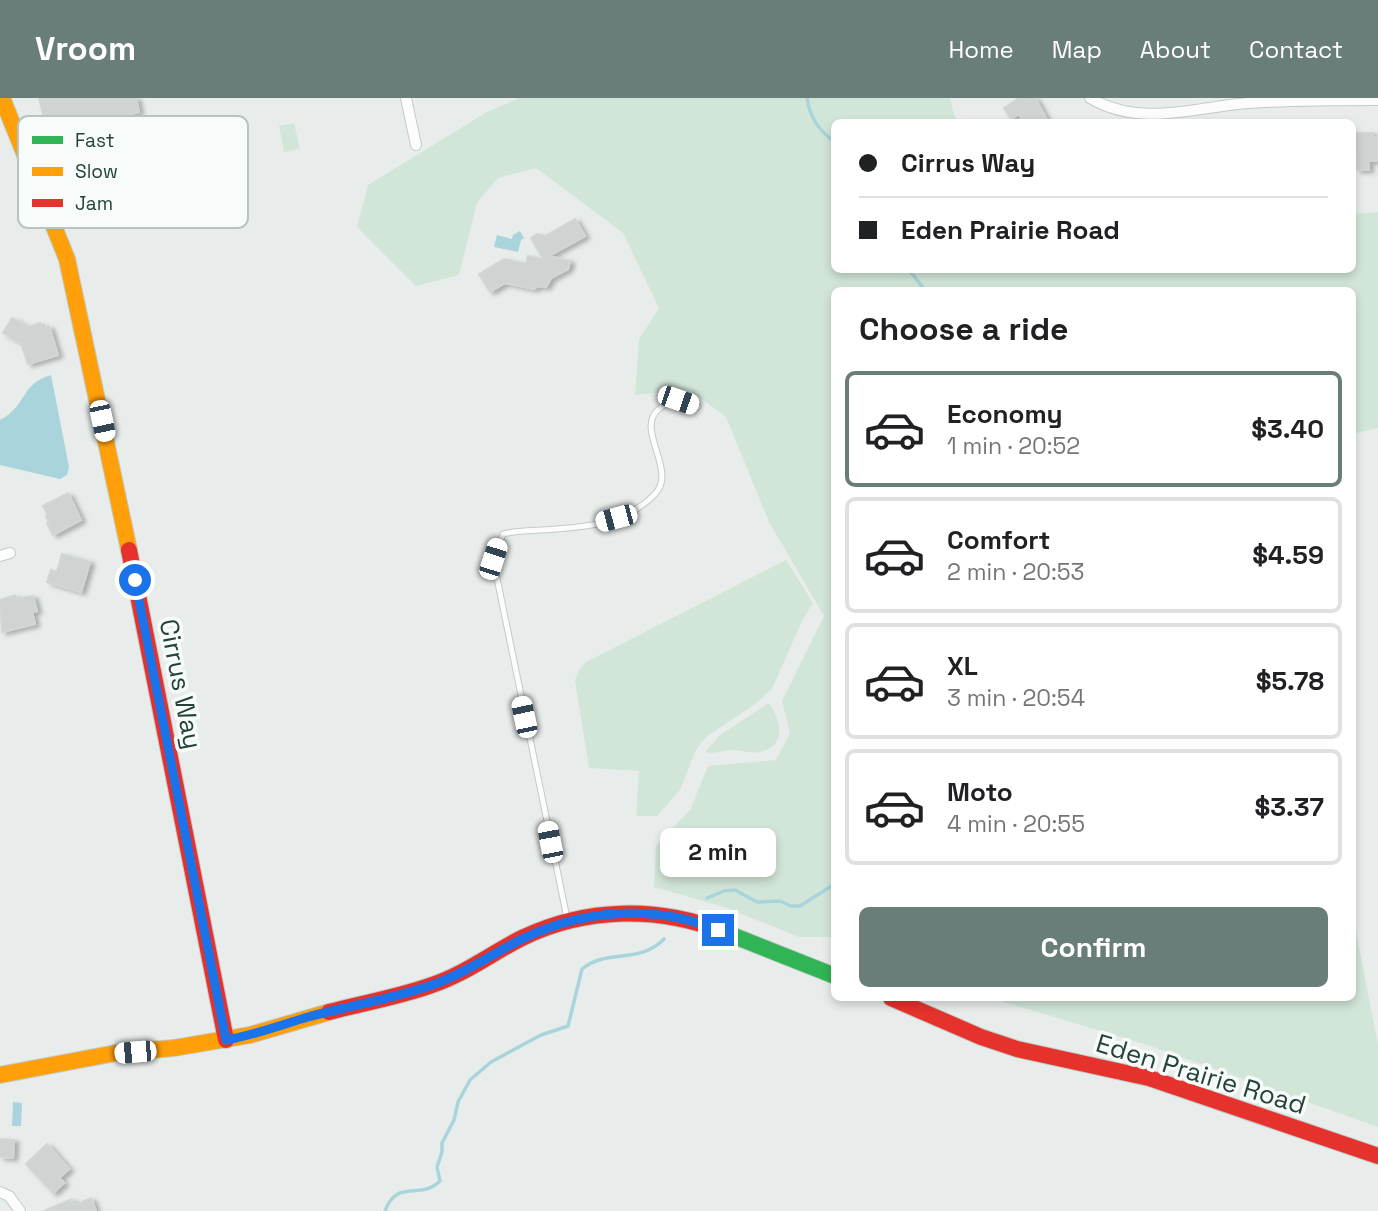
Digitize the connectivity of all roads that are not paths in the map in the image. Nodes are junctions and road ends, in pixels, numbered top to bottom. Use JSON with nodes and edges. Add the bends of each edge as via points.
{"nodes":[{"id":1,"x":2,"y":98,"type":"edge"},
{"id":2,"x":406,"y":98,"type":"edge"},
{"id":3,"x":1090,"y":98,"type":"edge"},
{"id":4,"x":1378,"y":100,"type":"edge"},
{"id":5,"x":18,"y":137,"type":"edge"},
{"id":6,"x":416,"y":145,"type":"dead end"},
{"id":7,"x":55,"y":228,"type":"edge"},
{"id":8,"x":698,"y":407,"type":"dead end"},
{"id":9,"x":568,"y":921,"type":"junction"},
{"id":10,"x":831,"y":974,"type":"edge"},
{"id":11,"x":898,"y":1001,"type":"edge"},
{"id":12,"x":226,"y":1040,"type":"junction"},
{"id":13,"x":0,"y":1076,"type":"edge"},
{"id":14,"x":1378,"y":1156,"type":"edge"},
{"id":15,"x":0,"y":1192,"type":"edge"},
{"id":16,"x":20,"y":1211,"type":"edge"}],
"edges":[{"from":1,"to":5,"type":"street","name":"Cirrus Way"},
{"from":2,"to":6,"type":"street"},
{"from":3,"to":4,"type":"street","via":[[1120,111],[1149,115],[1229,104]]},
{"from":7,"to":12,"type":"street","name":"Cirrus Way","via":[[65,253],[130,556]]},
{"from":8,"to":9,"type":"lane","via":[[678,400],[656,411],[651,430],[660,457],[661,483],[644,503],[627,514],[581,527],[503,534],[493,559]]},
{"from":9,"to":10,"type":"street","via":[[618,913],[670,915],[697,921]]},
{"from":9,"to":12,"type":"street","via":[[433,985]]},
{"from":11,"to":14,"type":"street","name":"Eden Prairie Road","via":[[993,1041],[1161,1081]]},
{"from":12,"to":13,"type":"street","via":[[116,1053]]},
{"from":15,"to":16,"type":"street"}]}
